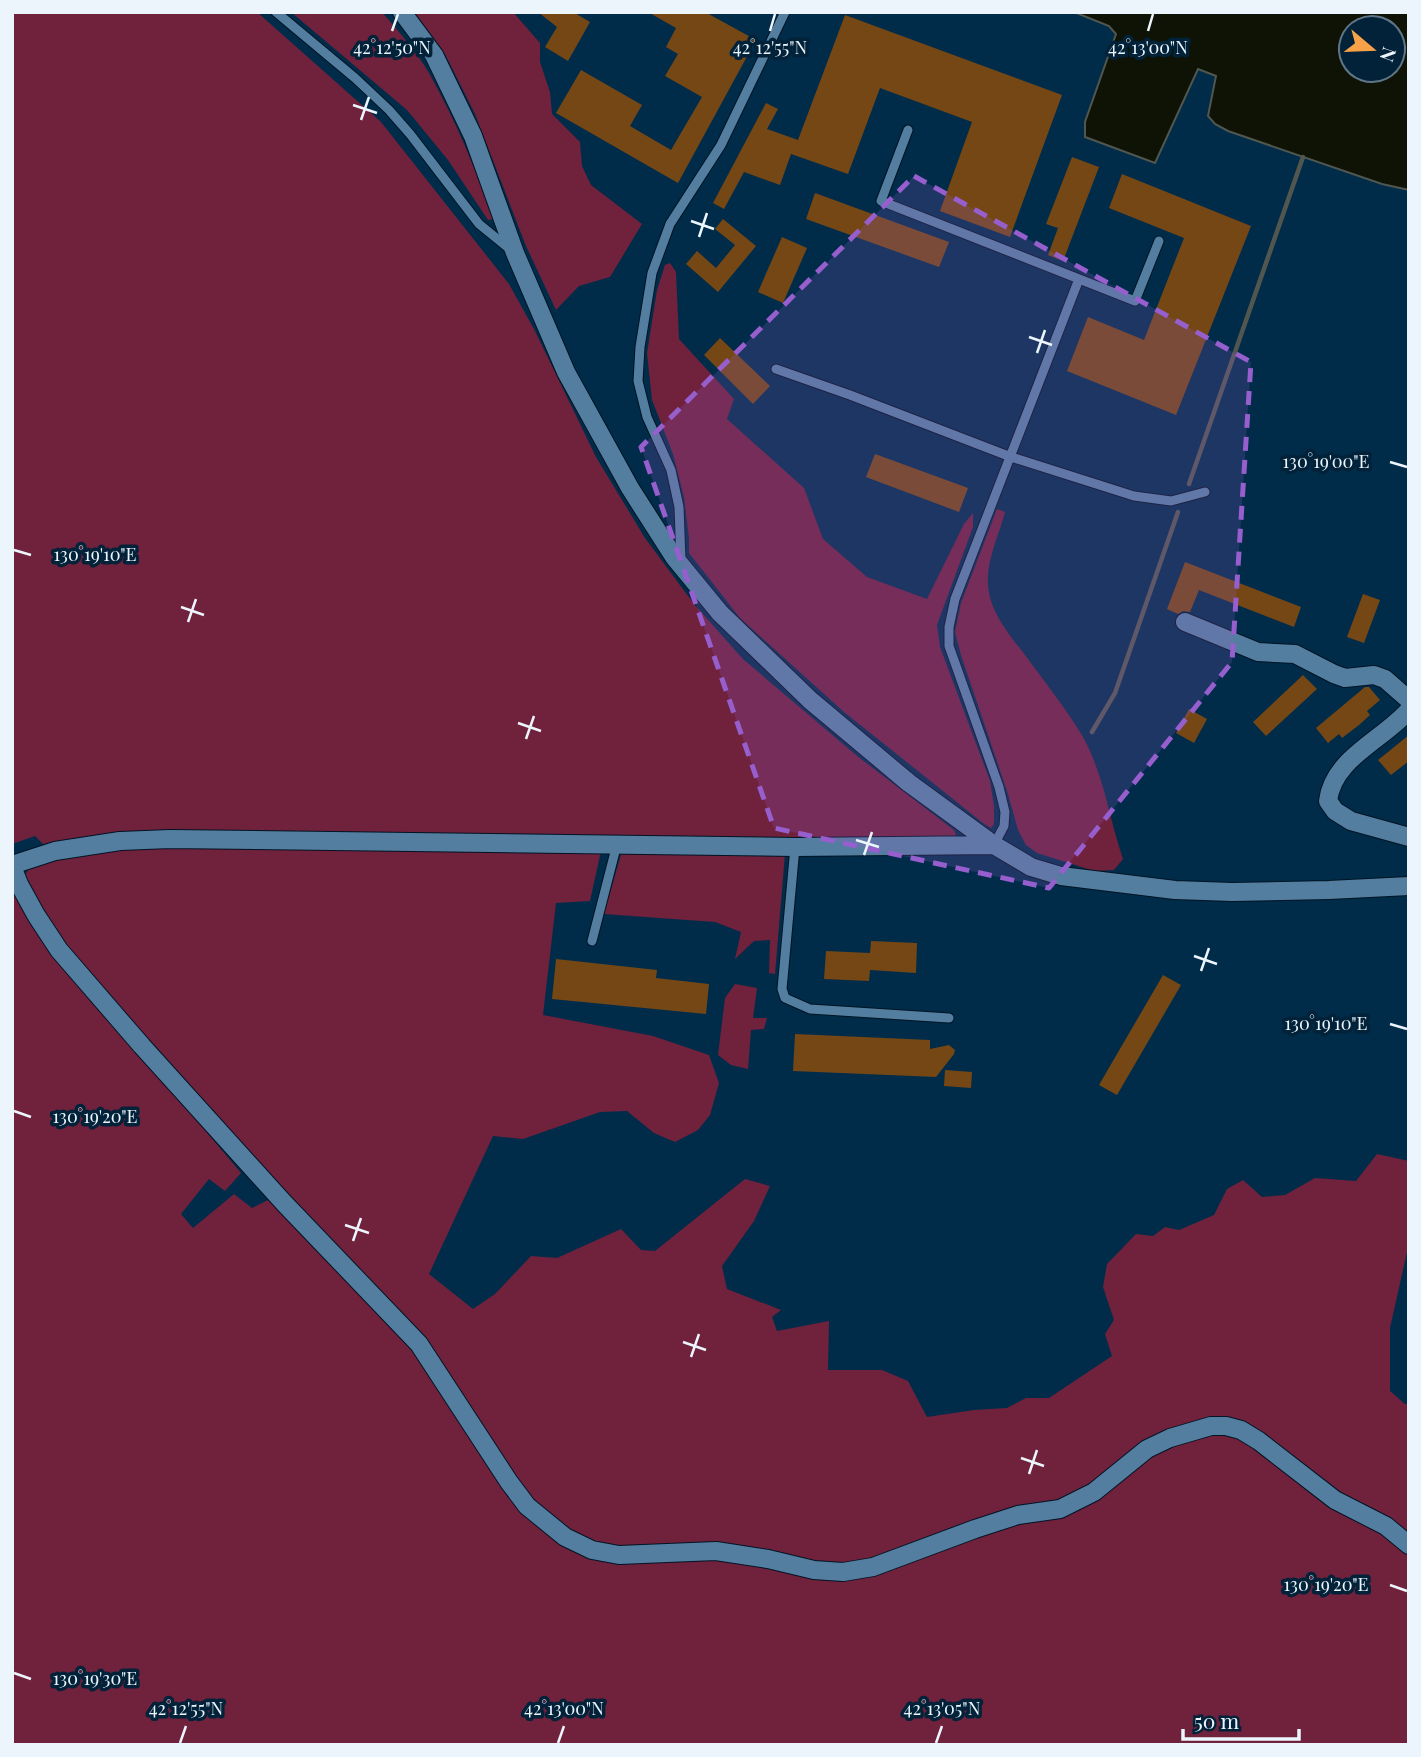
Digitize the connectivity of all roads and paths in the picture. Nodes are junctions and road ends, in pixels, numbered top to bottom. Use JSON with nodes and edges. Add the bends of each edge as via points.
{"nodes":[{"id":1,"x":276,"y":12,"type":"edge"},
{"id":2,"x":402,"y":12,"type":"edge"},
{"id":3,"x":785,"y":12,"type":"edge"},
{"id":4,"x":908,"y":130,"type":"dead end"},
{"id":5,"x":1159,"y":241,"type":"dead end"},
{"id":6,"x":515,"y":253,"type":"junction"},
{"id":7,"x":1079,"y":279,"type":"junction"},
{"id":8,"x":776,"y":369,"type":"dead end"},
{"id":9,"x":1011,"y":457,"type":"junction"},
{"id":10,"x":1205,"y":492,"type":"dead end"},
{"id":11,"x":681,"y":566,"type":"junction"},
{"id":12,"x":1185,"y":622,"type":"dead end"},
{"id":13,"x":1409,"y":700,"type":"edge"},
{"id":14,"x":1409,"y":710,"type":"edge"},
{"id":15,"x":1409,"y":837,"type":"edge"},
{"id":16,"x":617,"y":844,"type":"junction"},
{"id":17,"x":994,"y":845,"type":"junction"},
{"id":18,"x":795,"y":847,"type":"junction"},
{"id":19,"x":12,"y":866,"type":"edge"},
{"id":20,"x":1409,"y":886,"type":"edge"},
{"id":21,"x":592,"y":941,"type":"dead end"},
{"id":22,"x":949,"y":1018,"type":"dead end"},
{"id":23,"x":1409,"y":1545,"type":"edge"}],
"edges":[{"from":1,"to":6,"type":"lane","via":[[389,110],[479,224]]},
{"from":2,"to":6,"type":"street","via":[[434,55],[473,136]]},
{"from":3,"to":11,"type":"lane","via":[[721,145],[670,223],[652,274],[638,381],[647,417],[671,470],[679,507]]},
{"from":4,"to":7,"type":"lane","via":[[881,201]]},
{"from":5,"to":7,"type":"lane","via":[[1135,301]]},
{"from":6,"to":11,"type":"street","via":[[566,372],[629,488]]},
{"from":7,"to":9,"type":"lane"},
{"from":8,"to":9,"type":"lane"},
{"from":9,"to":10,"type":"lane","via":[[1134,496],[1171,501]]},
{"from":9,"to":17,"type":"lane","via":[[955,599],[949,627],[949,646],[1005,812]]},
{"from":11,"to":17,"type":"street","via":[[720,613],[810,700],[909,783]]},
{"from":12,"to":13,"type":"street","via":[[1258,652],[1295,654],[1345,678],[1374,675]]},
{"from":14,"to":15,"type":"street","via":[[1337,775],[1328,801],[1351,821]]},
{"from":16,"to":18,"type":"street"},
{"from":16,"to":19,"type":"street","via":[[170,839],[55,851]]},
{"from":16,"to":21,"type":"lane"},
{"from":17,"to":18,"type":"street"},
{"from":17,"to":20,"type":"street","via":[[1031,867],[1061,876],[1175,890]]},
{"from":18,"to":22,"type":"lane","via":[[782,989],[785,998],[810,1009]]},
{"from":19,"to":23,"type":"street","via":[[59,950],[284,1203],[419,1344],[527,1506],[574,1542],[619,1555],[716,1551],[814,1570],[873,1567],[1018,1515],[1060,1508],[1094,1492],[1147,1449],[1170,1437],[1226,1426],[1259,1441],[1335,1500],[1386,1526]]}]}
